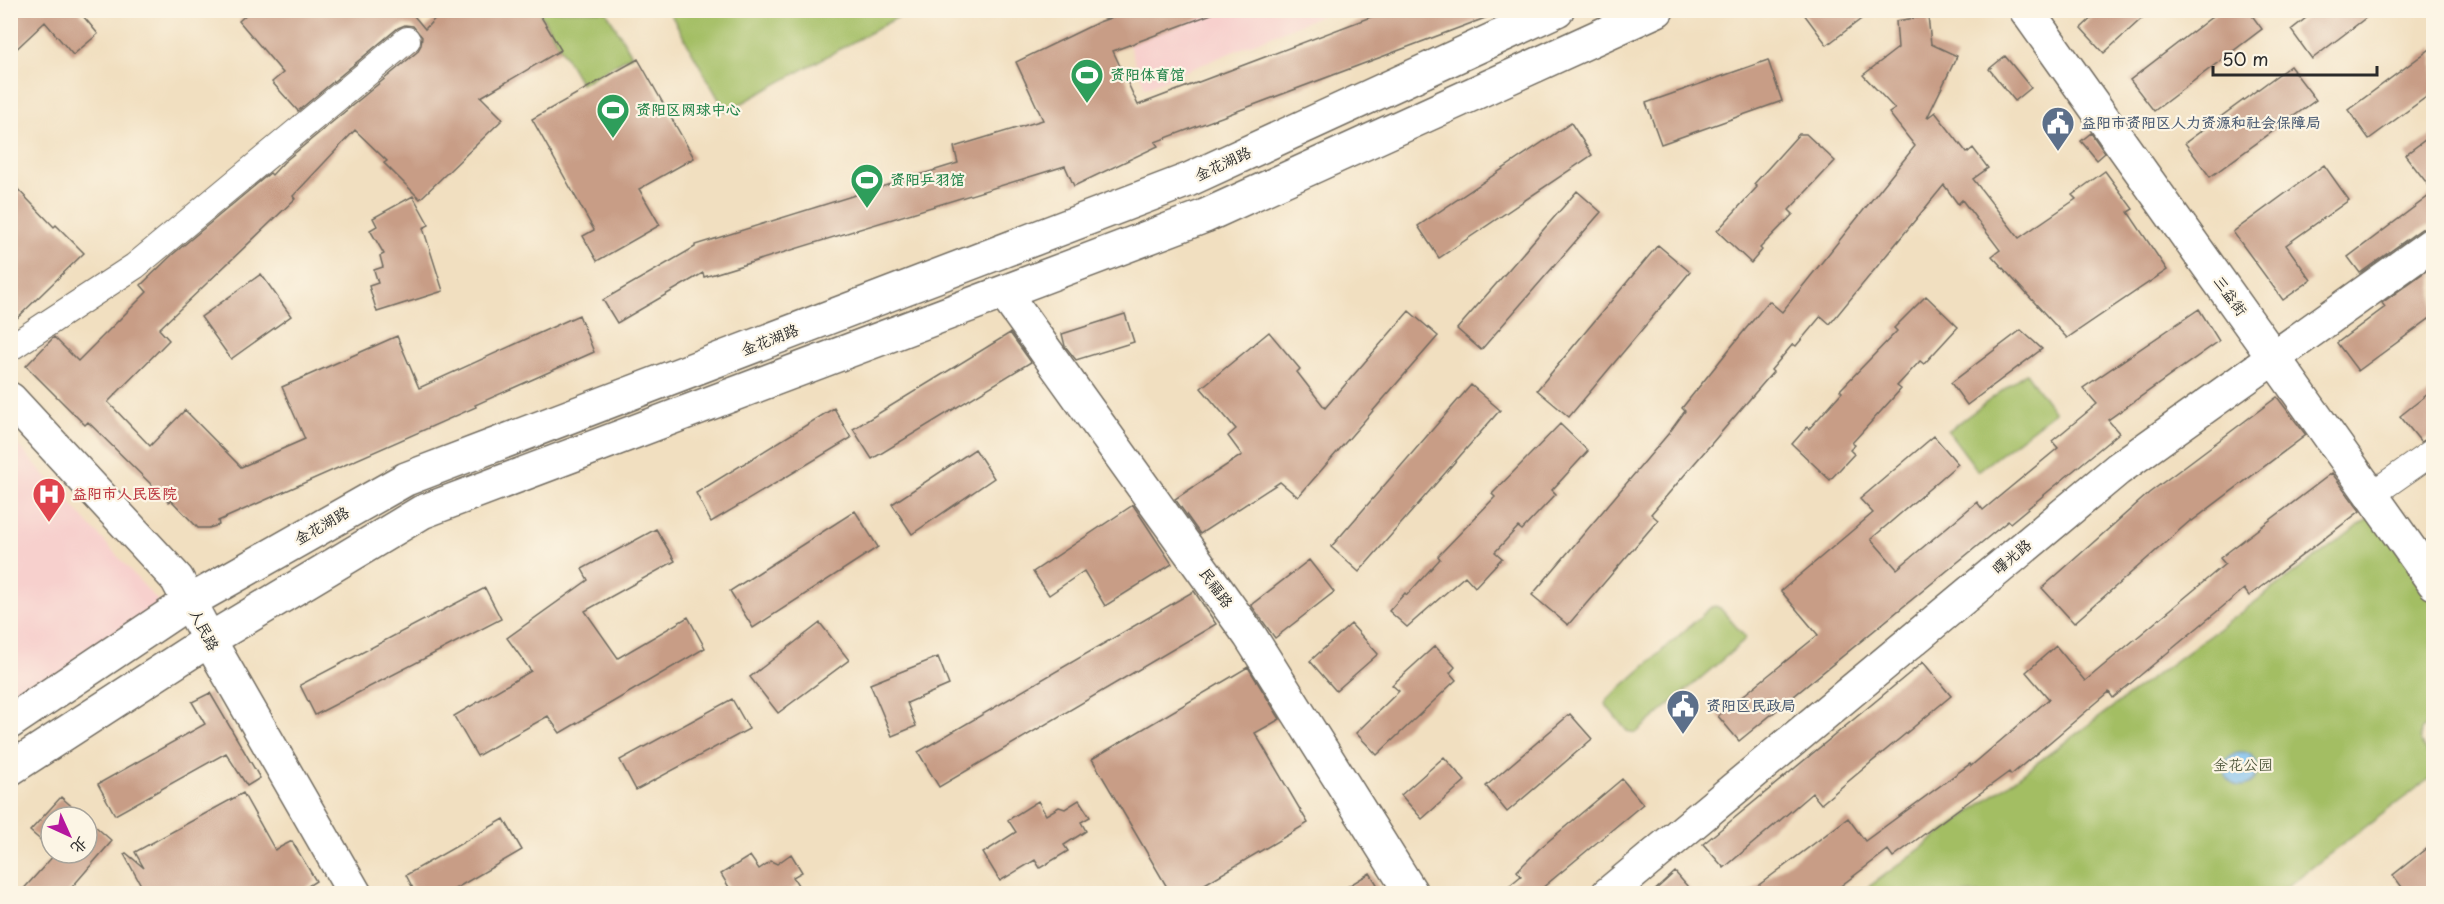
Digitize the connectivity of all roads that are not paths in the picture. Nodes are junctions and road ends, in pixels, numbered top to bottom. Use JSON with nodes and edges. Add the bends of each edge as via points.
{"nodes":[{"id":1,"x":1557,"y":10,"type":"edge"},
{"id":2,"x":1657,"y":10,"type":"edge"},
{"id":3,"x":2026,"y":10,"type":"edge"},
{"id":4,"x":407,"y":40,"type":"dead end"},
{"id":5,"x":2433,"y":243,"type":"edge"},
{"id":6,"x":1005,"y":294,"type":"junction"},
{"id":7,"x":10,"y":348,"type":"edge"},
{"id":8,"x":2274,"y":357,"type":"junction"},
{"id":9,"x":10,"y":399,"type":"edge"},
{"id":10,"x":2433,"y":451,"type":"edge"},
{"id":11,"x":2371,"y":495,"type":"junction"},
{"id":12,"x":2433,"y":583,"type":"edge"},
{"id":13,"x":189,"y":602,"type":"junction"},
{"id":14,"x":209,"y":640,"type":"junction"},
{"id":15,"x":10,"y":722,"type":"edge"},
{"id":16,"x":10,"y":769,"type":"edge"},
{"id":17,"x":356,"y":894,"type":"edge"},
{"id":18,"x":1412,"y":894,"type":"edge"},
{"id":19,"x":1608,"y":894,"type":"edge"}],
"edges":[{"from":1,"to":13,"type":"main road","name":"金花湖路","via":[[1188,180],[405,479]]},
{"from":2,"to":6,"type":"main road","via":[[1205,216]]},
{"from":3,"to":8,"type":"main road","name":"三益街"},
{"from":4,"to":7,"type":"street","via":[[135,267]]},
{"from":5,"to":8,"type":"main road","name":"曙光路"},
{"from":6,"to":14,"type":"main road","via":[[422,512]]},
{"from":6,"to":18,"type":"main road","name":"民福路","via":[[1250,636]]},
{"from":8,"to":11,"type":"main road","name":"三益街"},
{"from":8,"to":19,"type":"main road","name":"曙光路","via":[[2118,469]]},
{"from":9,"to":13,"type":"main road","name":"人民路","via":[[177,579]]},
{"from":10,"to":11,"type":"street"},
{"from":11,"to":12,"type":"main road","name":"三益街"},
{"from":13,"to":14,"type":"main road","name":"人民路"},
{"from":13,"to":15,"type":"main road","name":"金花湖路"},
{"from":14,"to":16,"type":"main road"},
{"from":14,"to":17,"type":"main road","name":"人民路"}]}
